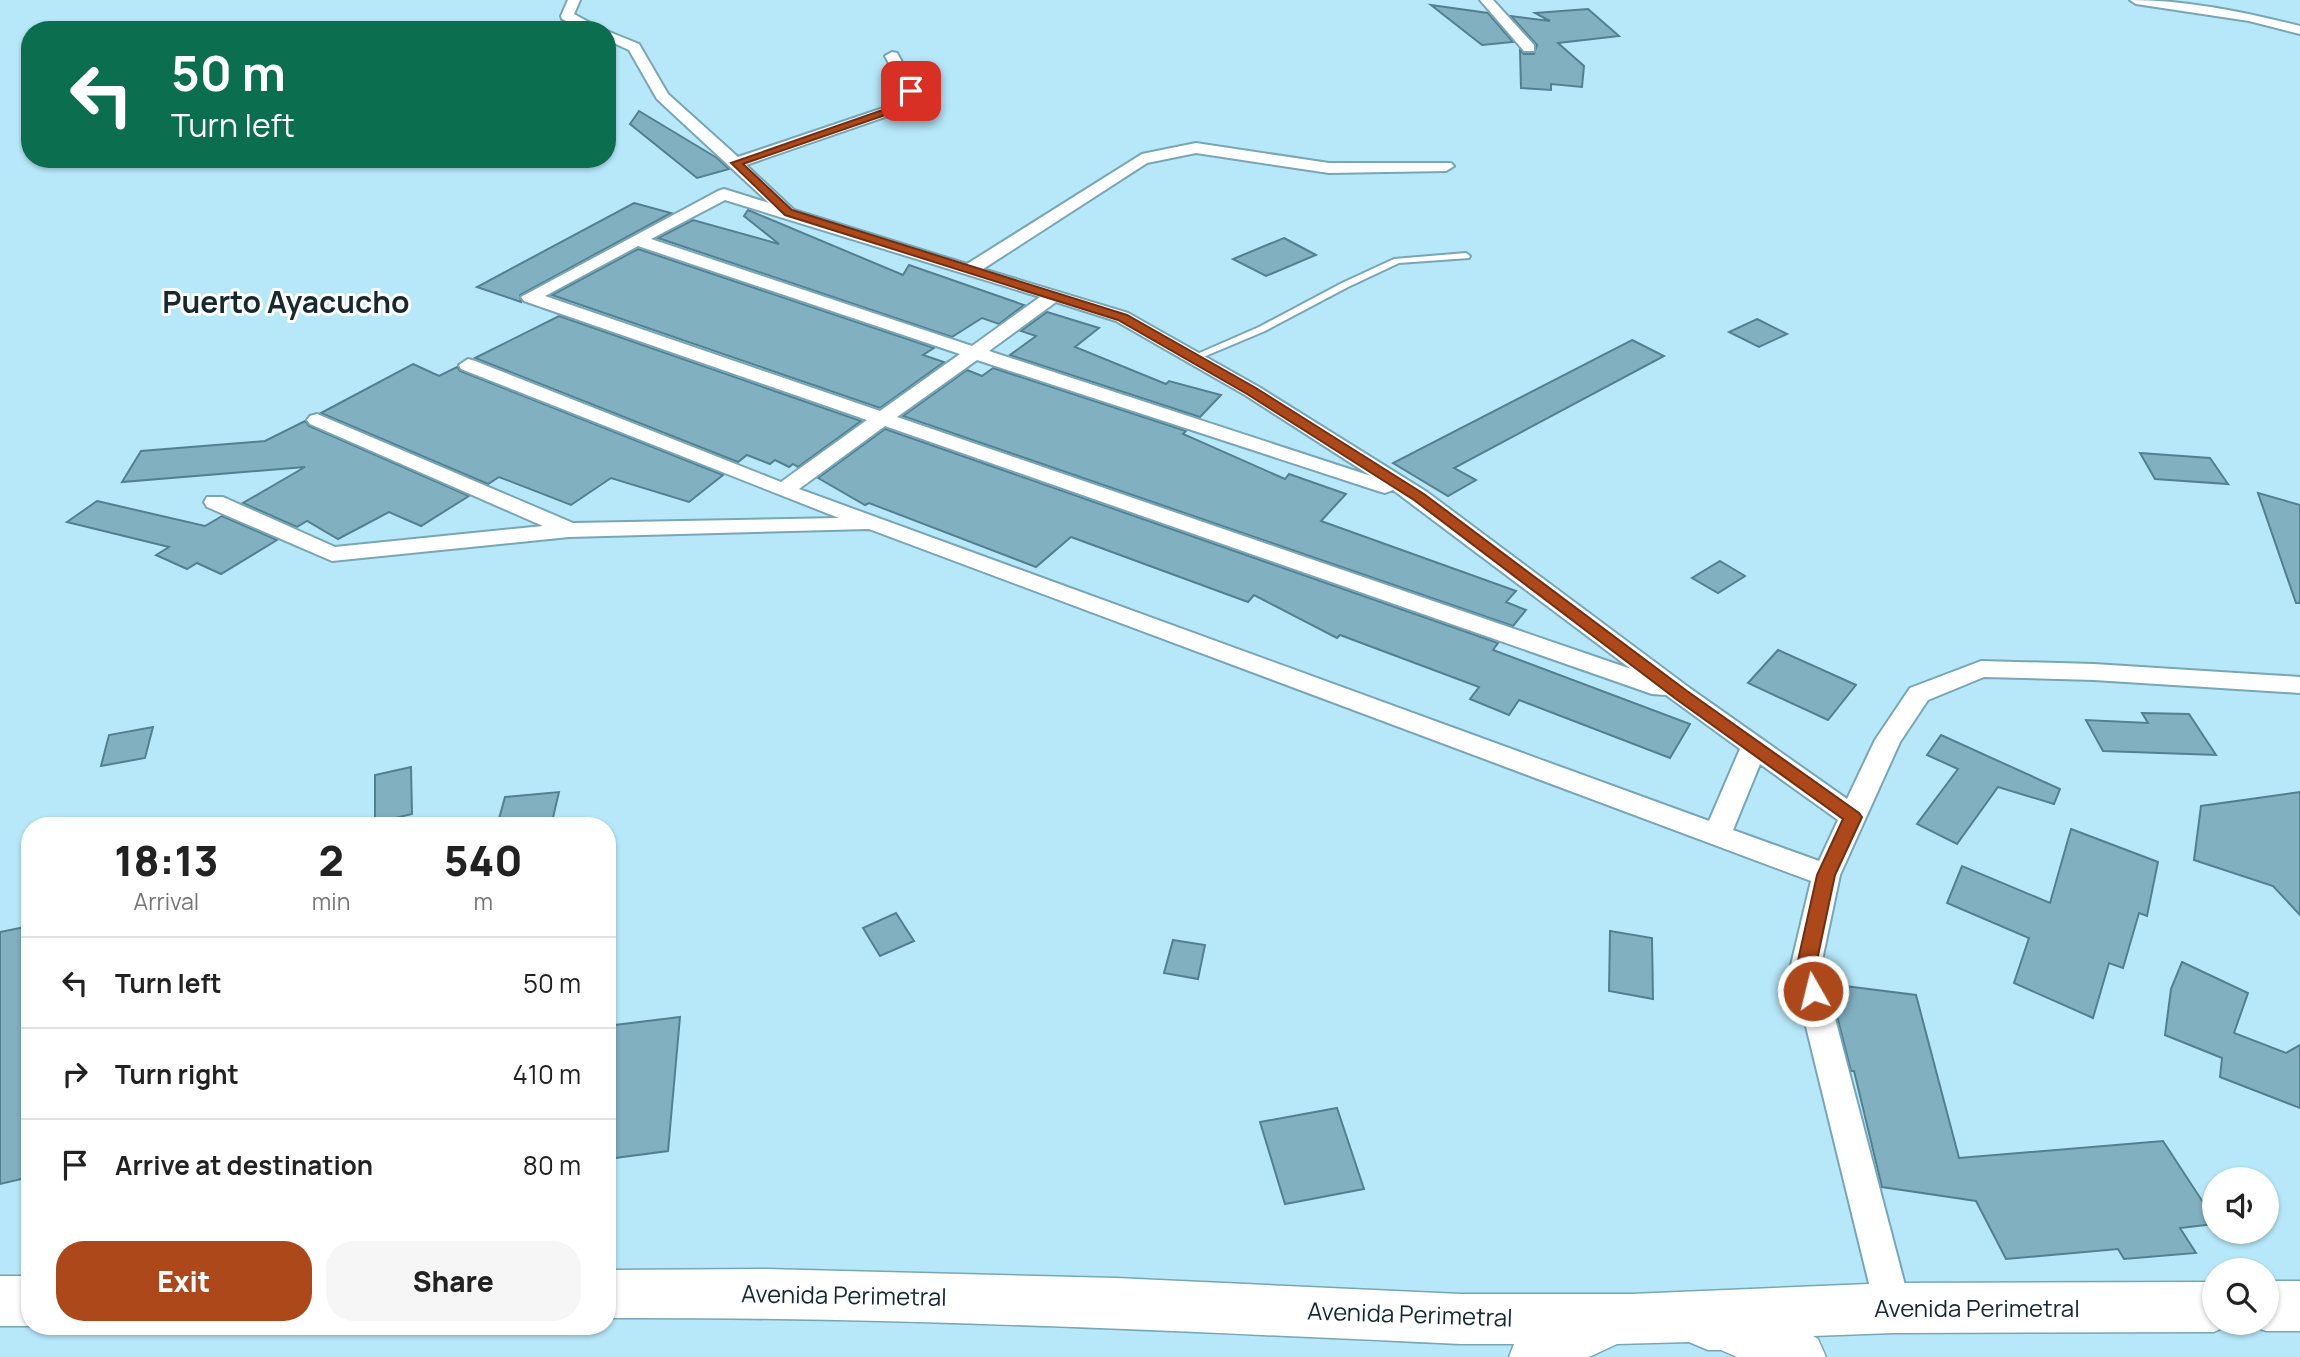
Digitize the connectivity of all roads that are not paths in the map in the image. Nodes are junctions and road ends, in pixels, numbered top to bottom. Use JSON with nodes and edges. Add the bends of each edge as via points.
{"nodes":[{"id":1,"x":574,"y":0,"type":"edge"},
{"id":2,"x":1486,"y":0,"type":"edge"},
{"id":3,"x":2136,"y":0,"type":"edge"},
{"id":4,"x":578,"y":21,"type":"edge"},
{"id":5,"x":2300,"y":30,"type":"edge"},
{"id":6,"x":616,"y":39,"type":"edge"},
{"id":7,"x":1529,"y":48,"type":"dead end"},
{"id":8,"x":892,"y":55,"type":"dead end"},
{"id":9,"x":736,"y":163,"type":"junction"},
{"id":10,"x":1446,"y":166,"type":"dead end"},
{"id":11,"x":789,"y":212,"type":"junction"},
{"id":12,"x":636,"y":240,"type":"junction"},
{"id":13,"x":1466,"y":256,"type":"dead end"},
{"id":14,"x":971,"y":269,"type":"junction"},
{"id":15,"x":1055,"y":295,"type":"junction"},
{"id":16,"x":975,"y":352,"type":"junction"},
{"id":17,"x":1194,"y":358,"type":"junction"},
{"id":18,"x":468,"y":365,"type":"dead end"},
{"id":19,"x":880,"y":418,"type":"junction"},
{"id":20,"x":317,"y":420,"type":"dead end"},
{"id":21,"x":783,"y":489,"type":"junction"},
{"id":22,"x":1419,"y":497,"type":"junction"},
{"id":23,"x":215,"y":502,"type":"dead end"},
{"id":24,"x":878,"y":524,"type":"junction"},
{"id":25,"x":569,"y":530,"type":"junction"},
{"id":26,"x":2300,"y":685,"type":"edge"},
{"id":27,"x":1682,"y":695,"type":"junction"},
{"id":28,"x":1754,"y":747,"type":"junction"},
{"id":29,"x":1853,"y":817,"type":"junction"},
{"id":30,"x":1717,"y":835,"type":"junction"},
{"id":31,"x":1826,"y":875,"type":"junction"},
{"id":32,"x":616,"y":1294,"type":"edge"},
{"id":33,"x":21,"y":1300,"type":"edge"},
{"id":34,"x":0,"y":1301,"type":"edge"},
{"id":35,"x":2300,"y":1306,"type":"edge"},
{"id":36,"x":2202,"y":1307,"type":"edge"},
{"id":37,"x":2279,"y":1307,"type":"edge"},
{"id":38,"x":1893,"y":1308,"type":"junction"},
{"id":39,"x":1631,"y":1319,"type":"junction"},
{"id":40,"x":1535,"y":1357,"type":"edge"},
{"id":41,"x":1800,"y":1357,"type":"edge"}],
"edges":[{"from":1,"to":4,"type":"street","via":[[567,16]]},
{"from":2,"to":7,"type":"street"},
{"from":3,"to":5,"type":"street","via":[[2250,17]]},
{"from":6,"to":9,"type":"street","via":[[634,47],[662,96]]},
{"from":8,"to":9,"type":"street","via":[[911,91],[900,107]]},
{"from":9,"to":11,"type":"street"},
{"from":10,"to":14,"type":"street","via":[[1329,168],[1196,148],[1166,153],[1142,159]]},
{"from":11,"to":12,"type":"street","via":[[724,194]]},
{"from":11,"to":14,"type":"street"},
{"from":12,"to":16,"type":"street"},
{"from":12,"to":19,"type":"street","via":[[530,297]]},
{"from":13,"to":17,"type":"lane","via":[[1397,261]]},
{"from":14,"to":15,"type":"street"},
{"from":15,"to":16,"type":"street"},
{"from":15,"to":17,"type":"street","via":[[1122,317]]},
{"from":16,"to":19,"type":"street"},
{"from":16,"to":22,"type":"street"},
{"from":17,"to":22,"type":"street"},
{"from":18,"to":21,"type":"street"},
{"from":19,"to":21,"type":"street"},
{"from":19,"to":27,"type":"street"},
{"from":20,"to":25,"type":"street"},
{"from":21,"to":24,"type":"street"},
{"from":22,"to":27,"type":"street"},
{"from":23,"to":25,"type":"street","via":[[332,554]]},
{"from":24,"to":25,"type":"street"},
{"from":24,"to":30,"type":"street"},
{"from":26,"to":29,"type":"street","via":[[1981,669],[1919,694],[1888,740]]},
{"from":27,"to":28,"type":"street"},
{"from":28,"to":29,"type":"street"},
{"from":28,"to":30,"type":"street"},
{"from":29,"to":31,"type":"street"},
{"from":30,"to":31,"type":"street"},
{"from":31,"to":38,"type":"street","via":[[1806,965]]},
{"from":32,"to":39,"type":"main road","name":"Avenida Perimetral","via":[[765,1293],[1461,1319]]},
{"from":33,"to":34,"type":"main road"},
{"from":35,"to":37,"type":"main road"},
{"from":36,"to":38,"type":"main road","name":"Avenida Perimetral"},
{"from":38,"to":39,"type":"main road","name":"Avenida Perimetral"},
{"from":39,"to":40,"type":"main road","via":[[1556,1341]]},
{"from":39,"to":41,"type":"main road","via":[[1721,1325]]}]}
